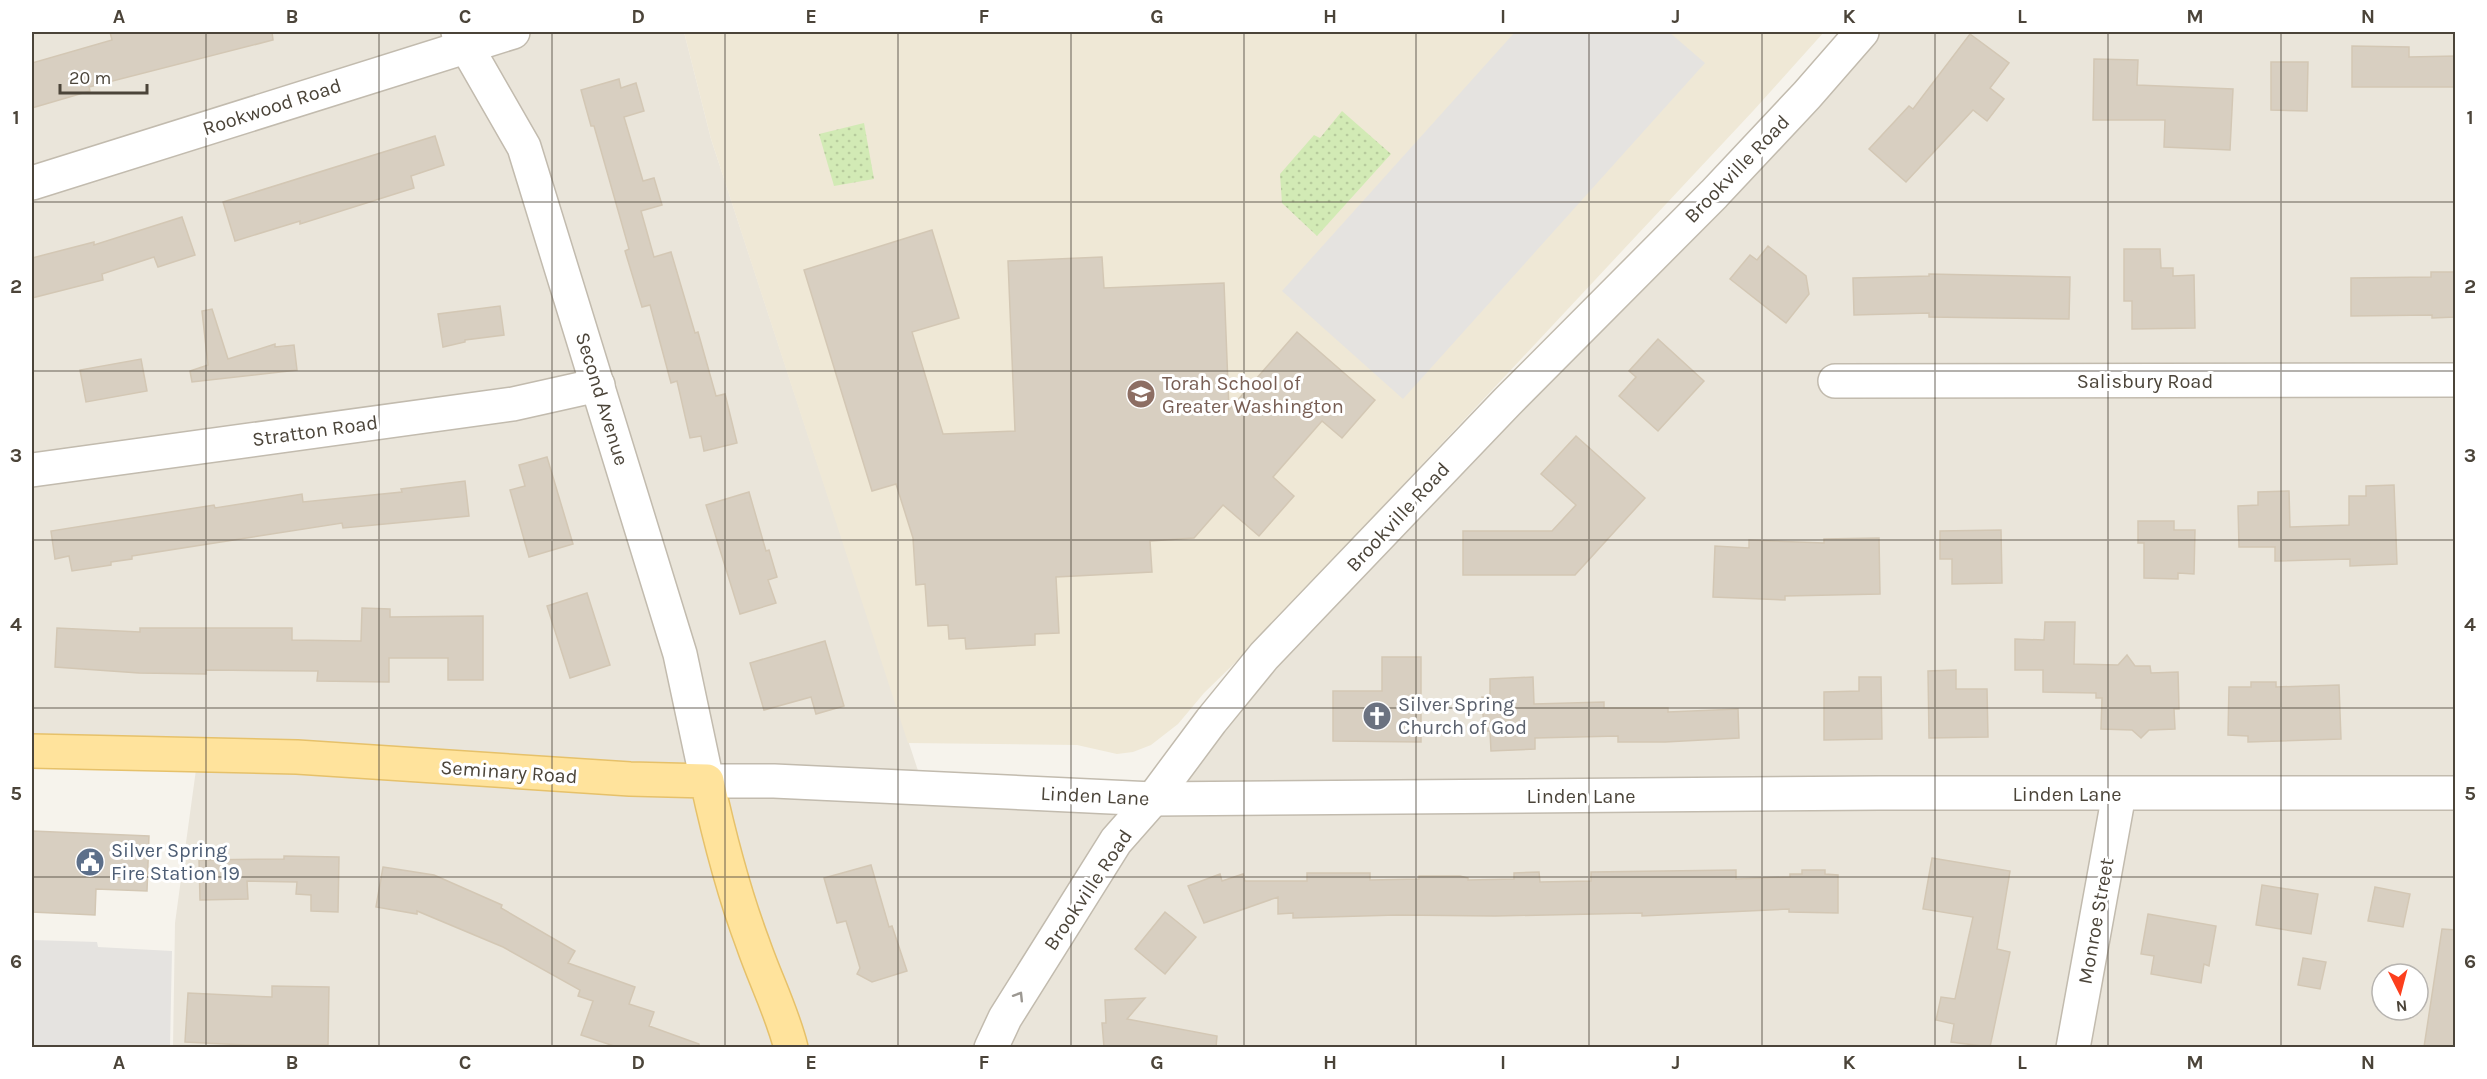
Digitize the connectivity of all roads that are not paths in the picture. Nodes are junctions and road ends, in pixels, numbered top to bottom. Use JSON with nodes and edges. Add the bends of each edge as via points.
{"nodes":[{"id":1,"x":513,"y":32,"type":"edge"},
{"id":2,"x":1862,"y":32,"type":"edge"},
{"id":3,"x":462,"y":38,"type":"edge"},
{"id":4,"x":32,"y":183,"type":"edge"},
{"id":5,"x":2456,"y":380,"type":"edge"},
{"id":6,"x":1835,"y":381,"type":"dead end"},
{"id":7,"x":598,"y":386,"type":"junction"},
{"id":8,"x":32,"y":470,"type":"edge"},
{"id":9,"x":32,"y":751,"type":"edge"},
{"id":10,"x":707,"y":781,"type":"junction"},
{"id":11,"x":2456,"y":793,"type":"edge"},
{"id":12,"x":2119,"y":794,"type":"junction"},
{"id":13,"x":1153,"y":800,"type":"junction"},
{"id":14,"x":791,"y":1047,"type":"edge"},
{"id":15,"x":991,"y":1047,"type":"edge"},
{"id":16,"x":2073,"y":1047,"type":"edge"}],
"edges":[{"from":1,"to":3,"type":"street","name":"Rookwood Road"},
{"from":2,"to":13,"type":"street","name":"Brookville Road","via":[[1722,186],[1507,402],[1264,656]]},
{"from":3,"to":4,"type":"street","name":"Rookwood Road"},
{"from":3,"to":7,"type":"street","name":"Second Avenue","via":[[524,147]]},
{"from":5,"to":6,"type":"street","name":"Salisbury Road"},
{"from":7,"to":8,"type":"street","name":"Stratton Road","via":[[513,404]]},
{"from":7,"to":10,"type":"street","name":"Second Avenue","via":[[680,654]]},
{"from":9,"to":10,"type":"main road","name":"Seminary Road","via":[[297,758]]},
{"from":10,"to":13,"type":"street","name":"Linden Lane"},
{"from":10,"to":14,"type":"main road","via":[[736,892]]},
{"from":11,"to":12,"type":"street","name":"Linden Lane"},
{"from":12,"to":13,"type":"street","name":"Linden Lane"},
{"from":12,"to":16,"type":"street","name":"Monroe Street"},
{"from":15,"to":13,"type":"street","name":"Brookville Road","one_way":true,"via":[[1097,869]]}]}
